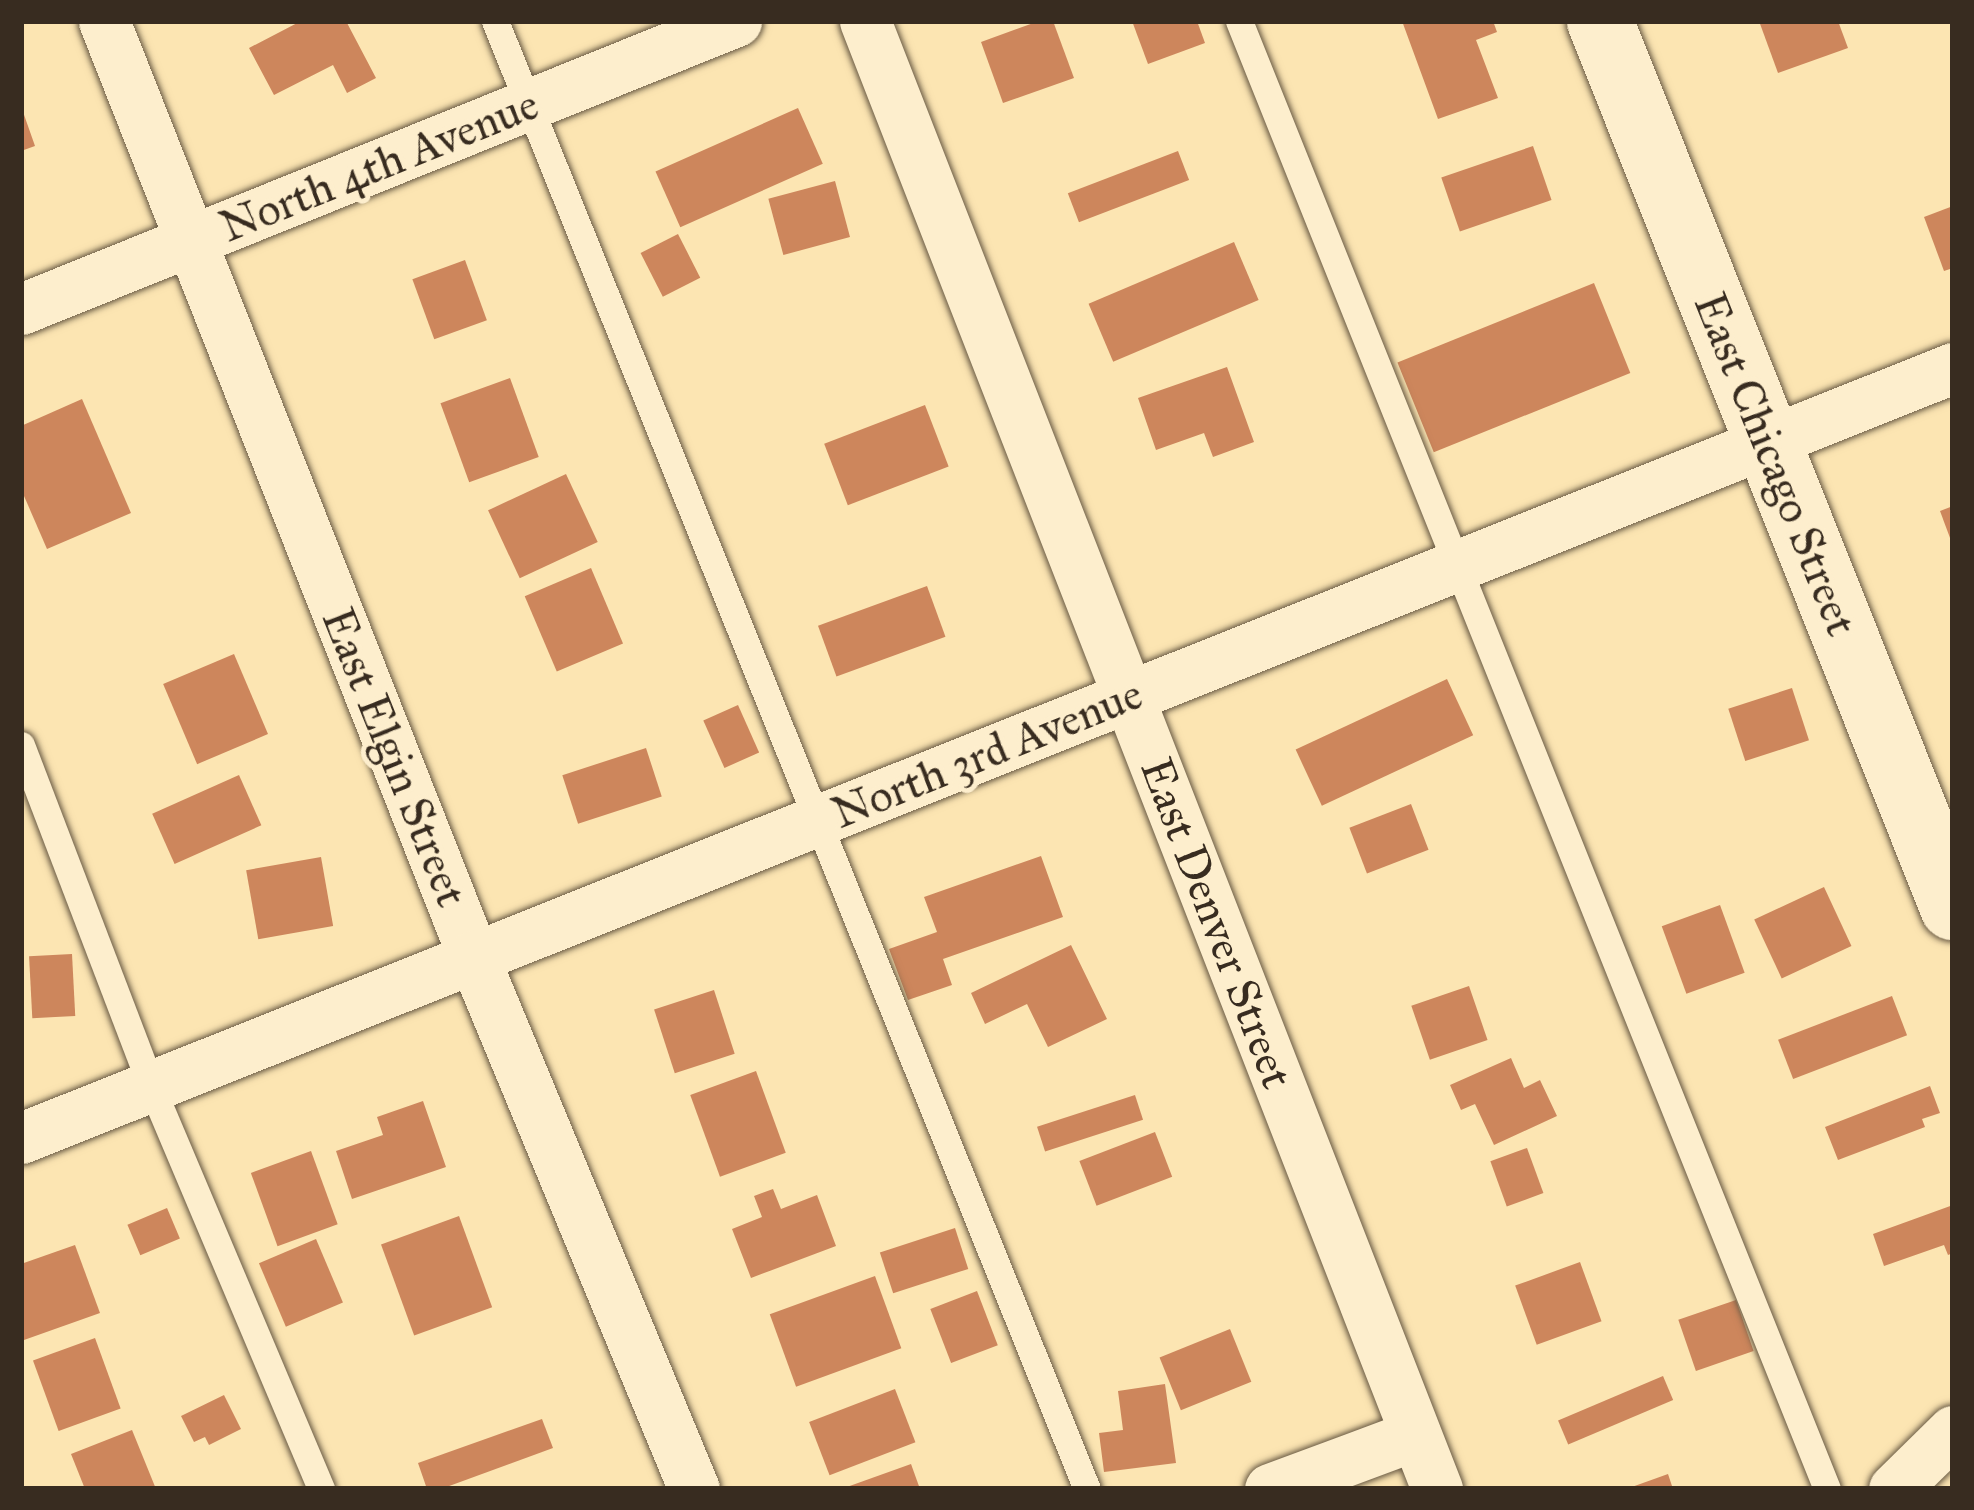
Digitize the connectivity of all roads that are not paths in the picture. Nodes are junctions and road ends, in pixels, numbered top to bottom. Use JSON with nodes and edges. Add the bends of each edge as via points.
{"nodes":[{"id":1,"x":104,"y":21,"type":"edge"},
{"id":2,"x":495,"y":21,"type":"edge"},
{"id":3,"x":736,"y":21,"type":"edge"},
{"id":4,"x":865,"y":21,"type":"edge"},
{"id":5,"x":1239,"y":21,"type":"edge"},
{"id":6,"x":1600,"y":21,"type":"edge"},
{"id":7,"x":529,"y":104,"type":"junction"},
{"id":8,"x":191,"y":241,"type":"junction"},
{"id":9,"x":21,"y":308,"type":"edge"},
{"id":10,"x":1953,"y":368,"type":"edge"},
{"id":11,"x":1766,"y":440,"type":"junction"},
{"id":12,"x":1457,"y":564,"type":"junction"},
{"id":13,"x":1129,"y":696,"type":"junction"},
{"id":14,"x":21,"y":746,"type":"edge"},
{"id":15,"x":817,"y":820,"type":"junction"},
{"id":16,"x":1953,"y":907,"type":"edge"},
{"id":17,"x":473,"y":956,"type":"junction"},
{"id":18,"x":151,"y":1086,"type":"junction"},
{"id":19,"x":21,"y":1138,"type":"edge"},
{"id":20,"x":1953,"y":1431,"type":"edge"},
{"id":21,"x":1415,"y":1435,"type":"junction"},
{"id":22,"x":321,"y":1489,"type":"edge"},
{"id":23,"x":694,"y":1489,"type":"edge"},
{"id":24,"x":1087,"y":1489,"type":"edge"},
{"id":25,"x":1270,"y":1489,"type":"edge"},
{"id":26,"x":1437,"y":1489,"type":"edge"},
{"id":27,"x":1827,"y":1489,"type":"edge"},
{"id":28,"x":1894,"y":1489,"type":"edge"}],
"edges":[{"from":1,"to":8,"type":"street","name":"East Elgin Street"},
{"from":2,"to":7,"type":"lane"},
{"from":3,"to":7,"type":"street","name":"North 4th Avenue"},
{"from":4,"to":13,"type":"street","name":"East Denver Street"},
{"from":5,"to":12,"type":"lane"},
{"from":6,"to":11,"type":"street","name":"East Chicago Street"},
{"from":7,"to":8,"type":"street","name":"North 4th Avenue"},
{"from":7,"to":15,"type":"lane"},
{"from":8,"to":9,"type":"street","name":"North 4th Avenue"},
{"from":8,"to":17,"type":"street","name":"East Elgin Street"},
{"from":10,"to":11,"type":"street","name":"North 3rd Avenue"},
{"from":11,"to":12,"type":"street","name":"North 3rd Avenue"},
{"from":11,"to":16,"type":"street","name":"East Chicago Street"},
{"from":12,"to":13,"type":"street","name":"North 3rd Avenue"},
{"from":12,"to":27,"type":"lane"},
{"from":13,"to":15,"type":"street","name":"North 3rd Avenue"},
{"from":13,"to":21,"type":"street","name":"East Denver Street"},
{"from":14,"to":18,"type":"lane"},
{"from":15,"to":17,"type":"street","name":"North 3rd Avenue"},
{"from":15,"to":24,"type":"lane"},
{"from":17,"to":18,"type":"street","name":"North 3rd Avenue"},
{"from":17,"to":23,"type":"street","name":"East Elgin Street"},
{"from":18,"to":19,"type":"street","name":"North 3rd Avenue"},
{"from":18,"to":22,"type":"lane"},
{"from":20,"to":28,"type":"street"},
{"from":21,"to":25,"type":"street"},
{"from":21,"to":26,"type":"street","name":"East Denver Street"}]}
